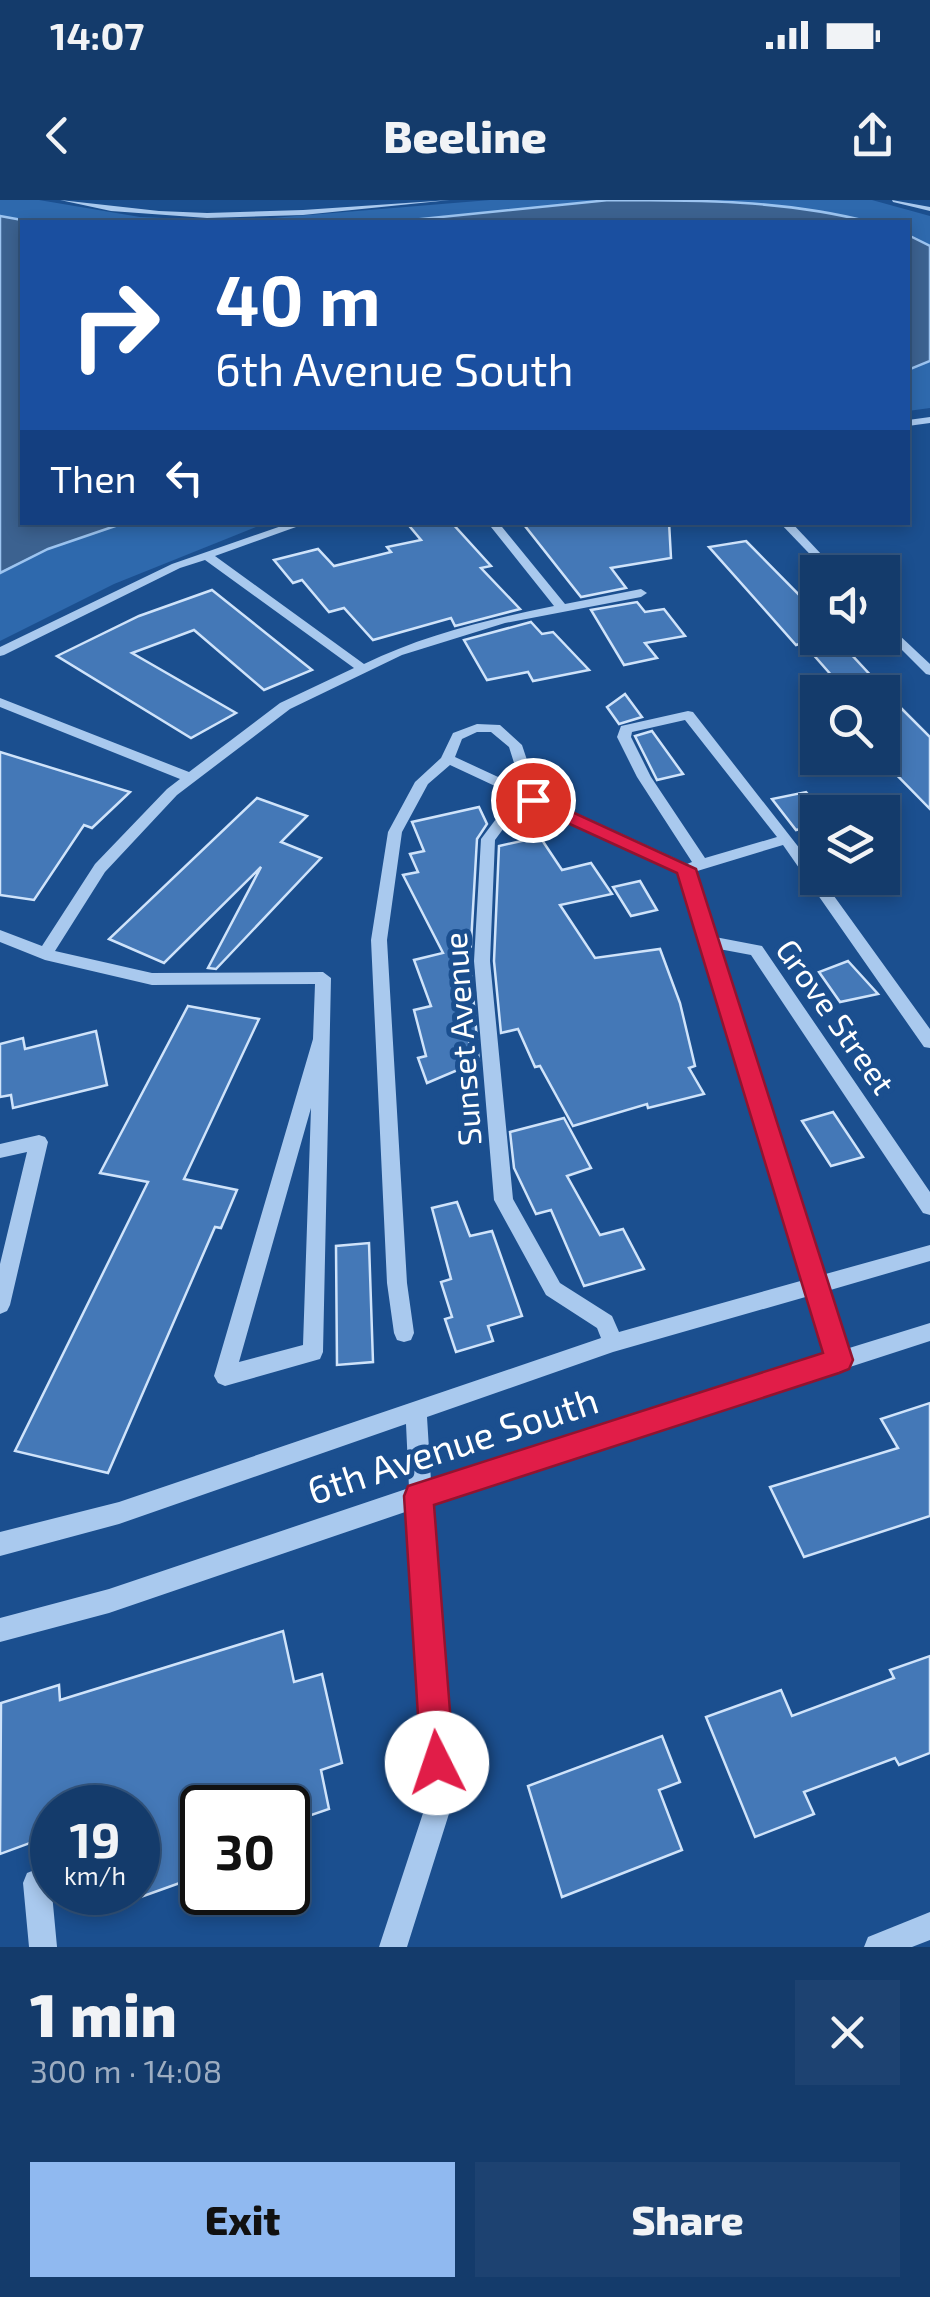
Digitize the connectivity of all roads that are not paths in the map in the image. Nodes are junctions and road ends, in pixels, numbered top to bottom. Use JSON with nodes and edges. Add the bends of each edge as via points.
{"nodes":[{"id":1,"x":64,"y":200,"type":"edge"},
{"id":2,"x":166,"y":200,"type":"edge"},
{"id":3,"x":353,"y":200,"type":"edge"},
{"id":4,"x":436,"y":200,"type":"edge"},
{"id":5,"x":446,"y":200,"type":"edge"},
{"id":6,"x":896,"y":200,"type":"edge"},
{"id":7,"x":204,"y":202,"type":"edge"},
{"id":8,"x":360,"y":208,"type":"junction"},
{"id":9,"x":930,"y":210,"type":"edge"},
{"id":10,"x":174,"y":214,"type":"junction"},
{"id":11,"x":186,"y":214,"type":"junction"},
{"id":12,"x":296,"y":525,"type":"edge"},
{"id":13,"x":494,"y":525,"type":"edge"},
{"id":14,"x":787,"y":525,"type":"edge"},
{"id":15,"x":206,"y":555,"type":"junction"},
{"id":16,"x":816,"y":555,"type":"edge"},
{"id":17,"x":641,"y":593,"type":"dead end"},
{"id":18,"x":562,"y":608,"type":"junction"},
{"id":19,"x":900,"y":640,"type":"edge"},
{"id":20,"x":0,"y":652,"type":"edge"},
{"id":21,"x":363,"y":669,"type":"junction"},
{"id":22,"x":930,"y":670,"type":"edge"},
{"id":23,"x":0,"y":702,"type":"edge"},
{"id":24,"x":448,"y":760,"type":"junction"},
{"id":25,"x":190,"y":778,"type":"junction"},
{"id":26,"x":533,"y":800,"type":"junction"},
{"id":27,"x":786,"y":839,"type":"junction"},
{"id":28,"x":693,"y":866,"type":"junction"},
{"id":29,"x":0,"y":936,"type":"edge"},
{"id":30,"x":705,"y":941,"type":"junction"},
{"id":31,"x":45,"y":954,"type":"junction"},
{"id":32,"x":322,"y":1037,"type":"junction"},
{"id":33,"x":930,"y":1042,"type":"edge"},
{"id":34,"x":0,"y":1151,"type":"edge"},
{"id":35,"x":930,"y":1207,"type":"edge"},
{"id":36,"x":930,"y":1252,"type":"edge"},
{"id":37,"x":816,"y":1286,"type":"junction"},
{"id":38,"x":0,"y":1305,"type":"edge"},
{"id":39,"x":930,"y":1332,"type":"edge"},
{"id":40,"x":404,"y":1333,"type":"dead end"},
{"id":41,"x":614,"y":1344,"type":"junction"},
{"id":42,"x":839,"y":1360,"type":"junction"},
{"id":43,"x":416,"y":1412,"type":"junction"},
{"id":44,"x":418,"y":1496,"type":"junction"},
{"id":45,"x":0,"y":1544,"type":"edge"},
{"id":46,"x":0,"y":1630,"type":"edge"},
{"id":47,"x":40,"y":1915,"type":"edge"},
{"id":48,"x":930,"y":1926,"type":"edge"},
{"id":49,"x":43,"y":1947,"type":"edge"},
{"id":50,"x":394,"y":1947,"type":"edge"},
{"id":51,"x":878,"y":1947,"type":"edge"}],
"edges":[{"from":1,"to":10,"type":"street"},
{"from":2,"to":10,"type":"street"},
{"from":3,"to":8,"type":"street"},
{"from":4,"to":5,"type":"street"},
{"from":4,"to":8,"type":"street"},
{"from":6,"to":9,"type":"street"},
{"from":7,"to":11,"type":"street"},
{"from":8,"to":11,"type":"street"},
{"from":10,"to":11,"type":"street"},
{"from":12,"to":15,"type":"street"},
{"from":13,"to":18,"type":"street"},
{"from":14,"to":16,"type":"street"},
{"from":15,"to":20,"type":"street"},
{"from":15,"to":21,"type":"street"},
{"from":17,"to":18,"type":"street"},
{"from":18,"to":21,"type":"street","via":[[398,652]]},
{"from":19,"to":22,"type":"street"},
{"from":21,"to":25,"type":"street","via":[[285,706]]},
{"from":23,"to":25,"type":"street"},
{"from":24,"to":26,"type":"street"},
{"from":24,"to":26,"type":"street","via":[[450,741],[459,733],[495,728],[514,745]]},
{"from":24,"to":40,"type":"street","via":[[422,782],[394,832],[379,940]]},
{"from":25,"to":31,"type":"street","via":[[100,868]]},
{"from":26,"to":28,"type":"street"},
{"from":26,"to":41,"type":"street","name":"Sunset Avenue","via":[[504,818],[488,839],[482,961],[504,1200],[553,1289],[605,1322]]},
{"from":27,"to":28,"type":"street"},
{"from":27,"to":28,"type":"street","via":[[688,715],[623,732]]},
{"from":27,"to":33,"type":"street"},
{"from":28,"to":30,"type":"street"},
{"from":29,"to":31,"type":"street"},
{"from":30,"to":35,"type":"street","name":"Grove Street","via":[[756,950]]},
{"from":30,"to":37,"type":"street"},
{"from":31,"to":32,"type":"street","via":[[152,979],[323,978]]},
{"from":32,"to":32,"type":"street","via":[[257,1263],[225,1376],[313,1352]]},
{"from":34,"to":38,"type":"street","via":[[39,1142]]},
{"from":36,"to":37,"type":"street","name":"6th Avenue South"},
{"from":37,"to":41,"type":"street","name":"6th Avenue South"},
{"from":37,"to":42,"type":"street"},
{"from":39,"to":42,"type":"street","name":"6th Avenue South"},
{"from":41,"to":43,"type":"street","name":"6th Avenue South"},
{"from":42,"to":44,"type":"street","name":"6th Avenue South"},
{"from":43,"to":44,"type":"street"},
{"from":43,"to":45,"type":"street","name":"6th Avenue South","via":[[119,1513]]},
{"from":44,"to":46,"type":"street","name":"6th Avenue South"},
{"from":44,"to":50,"type":"street","via":[[440,1801]]},
{"from":47,"to":49,"type":"street"},
{"from":48,"to":51,"type":"street"}]}
